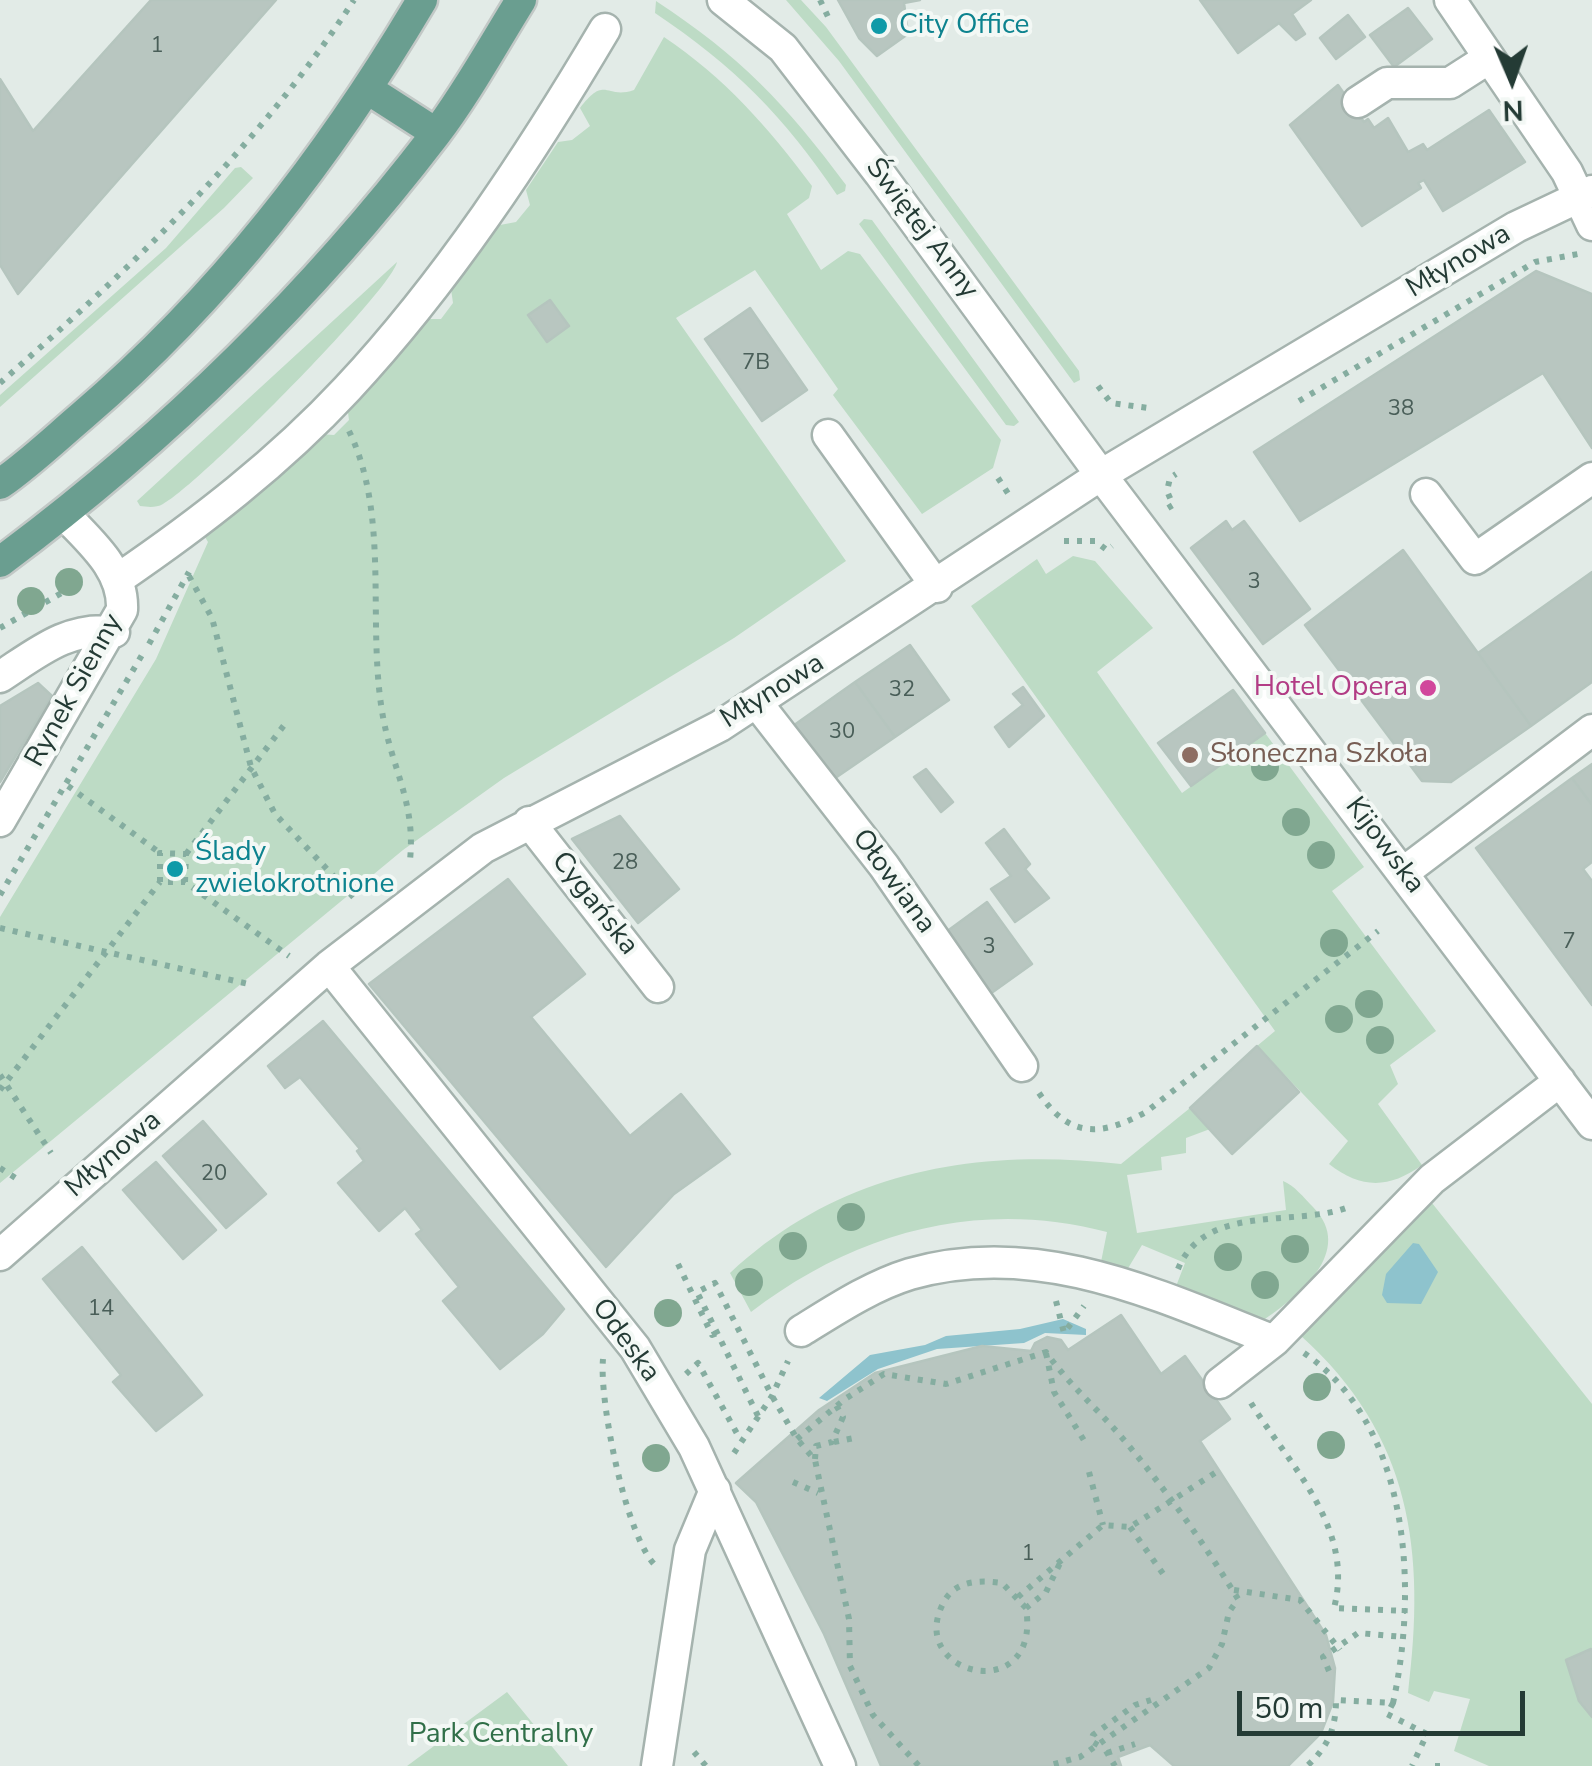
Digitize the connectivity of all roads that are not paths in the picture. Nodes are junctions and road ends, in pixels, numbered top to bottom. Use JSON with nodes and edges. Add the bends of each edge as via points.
{"nodes":[{"id":1,"x":422,"y":0,"type":"edge"},
{"id":2,"x":521,"y":0,"type":"edge"},
{"id":3,"x":723,"y":0,"type":"edge"},
{"id":4,"x":1450,"y":0,"type":"edge"},
{"id":5,"x":605,"y":29,"type":"dead end"},
{"id":6,"x":1489,"y":58,"type":"junction"},
{"id":7,"x":369,"y":90,"type":"junction"},
{"id":8,"x":1358,"y":102,"type":"dead end"},
{"id":9,"x":436,"y":133,"type":"junction"},
{"id":10,"x":1585,"y":193,"type":"edge"},
{"id":11,"x":1592,"y":225,"type":"edge"},
{"id":12,"x":828,"y":436,"type":"dead end"},
{"id":13,"x":1101,"y":475,"type":"junction"},
{"id":14,"x":1592,"y":478,"type":"edge"},
{"id":15,"x":2,"y":479,"type":"edge"},
{"id":16,"x":1426,"y":494,"type":"dead end"},
{"id":17,"x":64,"y":514,"type":"junction"},
{"id":18,"x":0,"y":562,"type":"edge"},
{"id":19,"x":118,"y":579,"type":"junction"},
{"id":20,"x":937,"y":587,"type":"junction"},
{"id":21,"x":114,"y":632,"type":"junction"},
{"id":22,"x":0,"y":677,"type":"edge"},
{"id":23,"x":758,"y":703,"type":"junction"},
{"id":24,"x":1592,"y":730,"type":"edge"},
{"id":25,"x":0,"y":821,"type":"edge"},
{"id":26,"x":529,"y":822,"type":"junction"},
{"id":27,"x":1404,"y":872,"type":"junction"},
{"id":28,"x":329,"y":966,"type":"junction"},
{"id":29,"x":658,"y":987,"type":"dead end"},
{"id":30,"x":1022,"y":1066,"type":"road end"},
{"id":31,"x":1560,"y":1080,"type":"junction"},
{"id":32,"x":1592,"y":1124,"type":"edge"},
{"id":33,"x":0,"y":1255,"type":"edge"},
{"id":34,"x":801,"y":1331,"type":"road end"},
{"id":35,"x":1274,"y":1341,"type":"junction"},
{"id":36,"x":1226,"y":1379,"type":"road end"},
{"id":37,"x":715,"y":1490,"type":"junction"},
{"id":38,"x":658,"y":1766,"type":"edge"},
{"id":39,"x":840,"y":1766,"type":"edge"}],
"edges":[{"from":1,"to":7,"type":"main road"},
{"from":2,"to":9,"type":"main road"},
{"from":3,"to":13,"type":"street","name":"Świętej Anny","via":[[783,48]]},
{"from":4,"to":6,"type":"street"},
{"from":5,"to":19,"type":"street","via":[[542,136],[380,352],[246,485]]},
{"from":6,"to":8,"type":"street","via":[[1450,83],[1387,83]]},
{"from":6,"to":10,"type":"street"},
{"from":7,"to":9,"type":"main road"},
{"from":7,"to":15,"type":"main road","via":[[255,244],[154,354]]},
{"from":9,"to":17,"type":"main road","via":[[308,288],[228,369]]},
{"from":10,"to":11,"type":"street"},
{"from":10,"to":13,"type":"street","name":"Młynowa","via":[[1516,227]]},
{"from":12,"to":20,"type":"street"},
{"from":13,"to":20,"type":"street","name":"Młynowa"},
{"from":13,"to":27,"type":"street","name":"Kijowska"},
{"from":14,"to":16,"type":"street","via":[[1475,560]]},
{"from":17,"to":18,"type":"main road"},
{"from":17,"to":19,"type":"street","name":"Rynek Sienny"},
{"from":19,"to":21,"type":"street","name":"Rynek Sienny","via":[[122,610]]},
{"from":20,"to":23,"type":"street","name":"Młynowa"},
{"from":21,"to":22,"type":"street","via":[[68,634]]},
{"from":21,"to":25,"type":"street","name":"Rynek Sienny"},
{"from":23,"to":26,"type":"street","name":"Młynowa"},
{"from":23,"to":30,"type":"street","name":"Ołowiana","via":[[884,866]]},
{"from":24,"to":27,"type":"street"},
{"from":26,"to":28,"type":"street","name":"Młynowa","via":[[430,884]]},
{"from":26,"to":29,"type":"street","name":"Cygańska"},
{"from":27,"to":31,"type":"street","name":"Kijowska"},
{"from":28,"to":33,"type":"street","name":"Młynowa"},
{"from":28,"to":37,"type":"street","name":"Odeska","via":[[635,1348]]},
{"from":31,"to":32,"type":"street","name":"Kijowska"},
{"from":31,"to":35,"type":"street","via":[[1432,1179]]},
{"from":34,"to":35,"type":"street","via":[[908,1275],[1008,1261],[1102,1278]]},
{"from":35,"to":36,"type":"street"},
{"from":37,"to":38,"type":"street","via":[[682,1588]]},
{"from":37,"to":39,"type":"street","name":"Odeska"}]}
